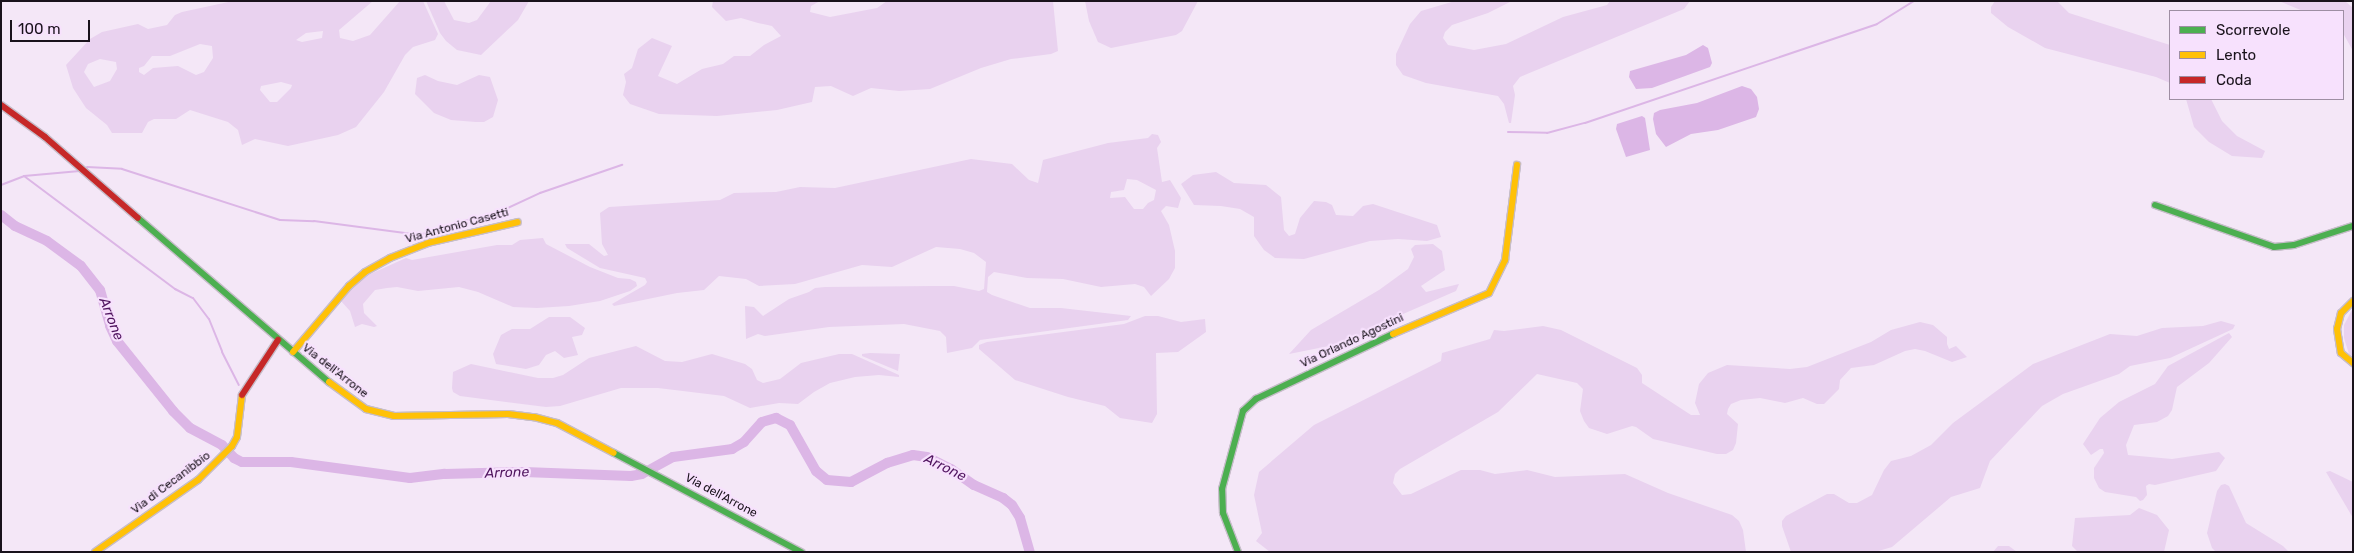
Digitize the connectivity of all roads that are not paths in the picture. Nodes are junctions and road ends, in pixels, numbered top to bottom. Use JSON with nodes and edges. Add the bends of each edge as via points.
{"nodes":[{"id":1,"x":1,"y":105,"type":"edge"},
{"id":2,"x":1517,"y":165,"type":"dead end"},
{"id":3,"x":2155,"y":205,"type":"dead end"},
{"id":4,"x":518,"y":222,"type":"dead end"},
{"id":5,"x":2353,"y":226,"type":"edge"},
{"id":6,"x":2353,"y":300,"type":"edge"},
{"id":7,"x":278,"y":340,"type":"junction"},
{"id":8,"x":293,"y":352,"type":"junction"},
{"id":9,"x":2353,"y":363,"type":"edge"},
{"id":10,"x":95,"y":552,"type":"edge"},
{"id":11,"x":801,"y":552,"type":"edge"},
{"id":12,"x":1238,"y":552,"type":"edge"}],
"edges":[{"from":1,"to":7,"type":"street","name":"Via dell'Arrone","via":[[37,130]]},
{"from":2,"to":12,"type":"street","name":"Via Orlando Agostini","via":[[1506,260],[1488,292],[1256,399],[1243,411],[1222,489],[1223,513]]},
{"from":3,"to":5,"type":"street","via":[[2274,247],[2294,245]]},
{"from":4,"to":8,"type":"street","name":"Via Antonio Casetti","via":[[428,243],[365,272]]},
{"from":6,"to":9,"type":"street","via":[[2341,313],[2337,329],[2341,353]]},
{"from":7,"to":8,"type":"street","name":"Via dell'Arrone"},
{"from":7,"to":10,"type":"street","name":"Via di Cecanibbio","via":[[242,394],[237,437],[221,460],[198,480]]},
{"from":8,"to":11,"type":"street","name":"Via dell'Arrone","via":[[345,396],[366,408],[394,416],[508,414],[534,417],[573,430]]}]}
